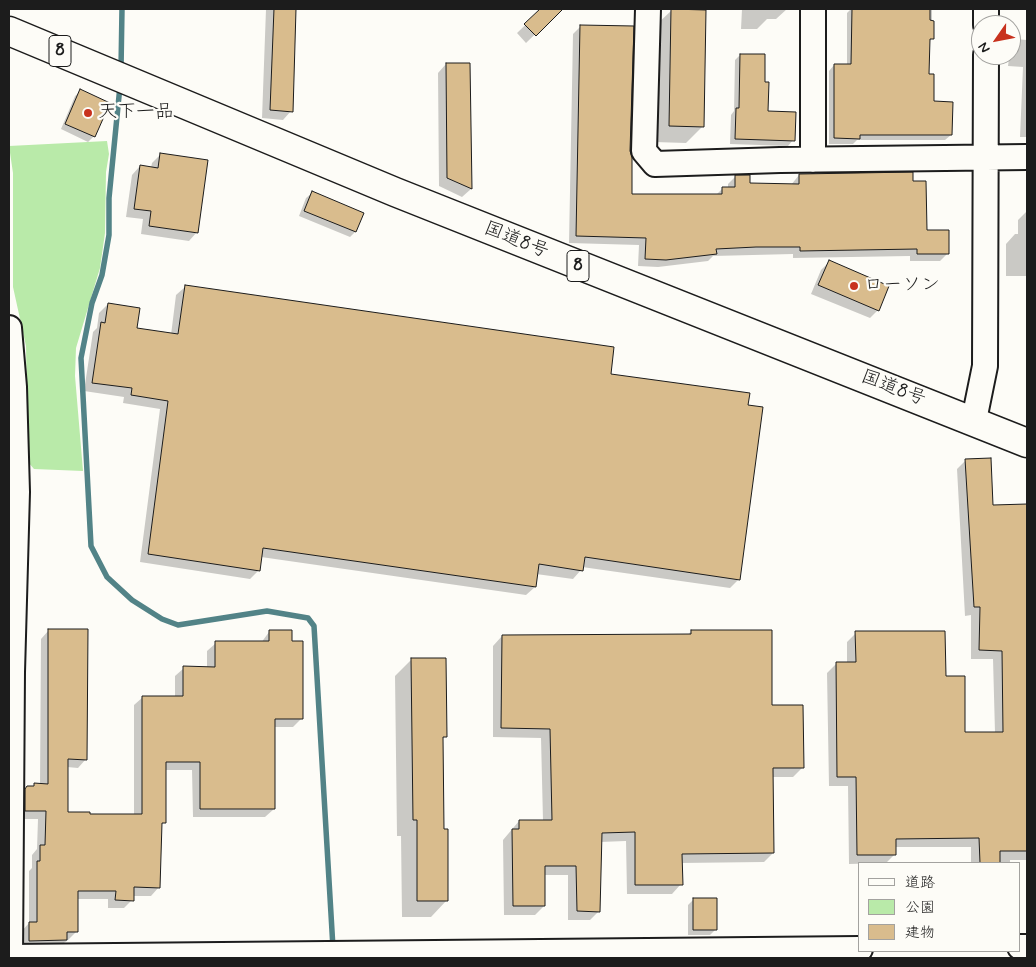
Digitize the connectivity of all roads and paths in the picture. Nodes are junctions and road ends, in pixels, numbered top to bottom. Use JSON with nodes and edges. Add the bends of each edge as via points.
{"nodes":[{"id":1,"x":648,"y":9,"type":"edge"},
{"id":2,"x":813,"y":9,"type":"edge"},
{"id":3,"x":9,"y":30,"type":"edge"},
{"id":4,"x":986,"y":65,"type":"edge"},
{"id":5,"x":1027,"y":157,"type":"edge"},
{"id":6,"x":984,"y":158,"type":"junction"},
{"id":7,"x":813,"y":160,"type":"junction"},
{"id":8,"x":9,"y":328,"type":"edge"},
{"id":9,"x":974,"y":420,"type":"junction"},
{"id":10,"x":1027,"y":443,"type":"edge"},
{"id":11,"x":10,"y":672,"type":"edge"},
{"id":12,"x":858,"y":949,"type":"edge"},
{"id":13,"x":9,"y":957,"type":"edge"}],
"edges":[{"from":1,"to":7,"type":"street","via":[[644,151],[655,164]]},
{"from":2,"to":7,"type":"street"},
{"from":3,"to":9,"type":"highway","name":"国道8号","number":"8","via":[[458,218]]},
{"from":4,"to":6,"type":"street"},
{"from":5,"to":6,"type":"street"},
{"from":6,"to":7,"type":"street"},
{"from":6,"to":9,"type":"street","via":[[985,366]]},
{"from":8,"to":11,"type":"street","via":[[17,492]]},
{"from":9,"to":10,"type":"highway","name":"国道8号","number":"8"},
{"from":11,"to":13,"type":"street"},
{"from":12,"to":13,"type":"street"}]}
